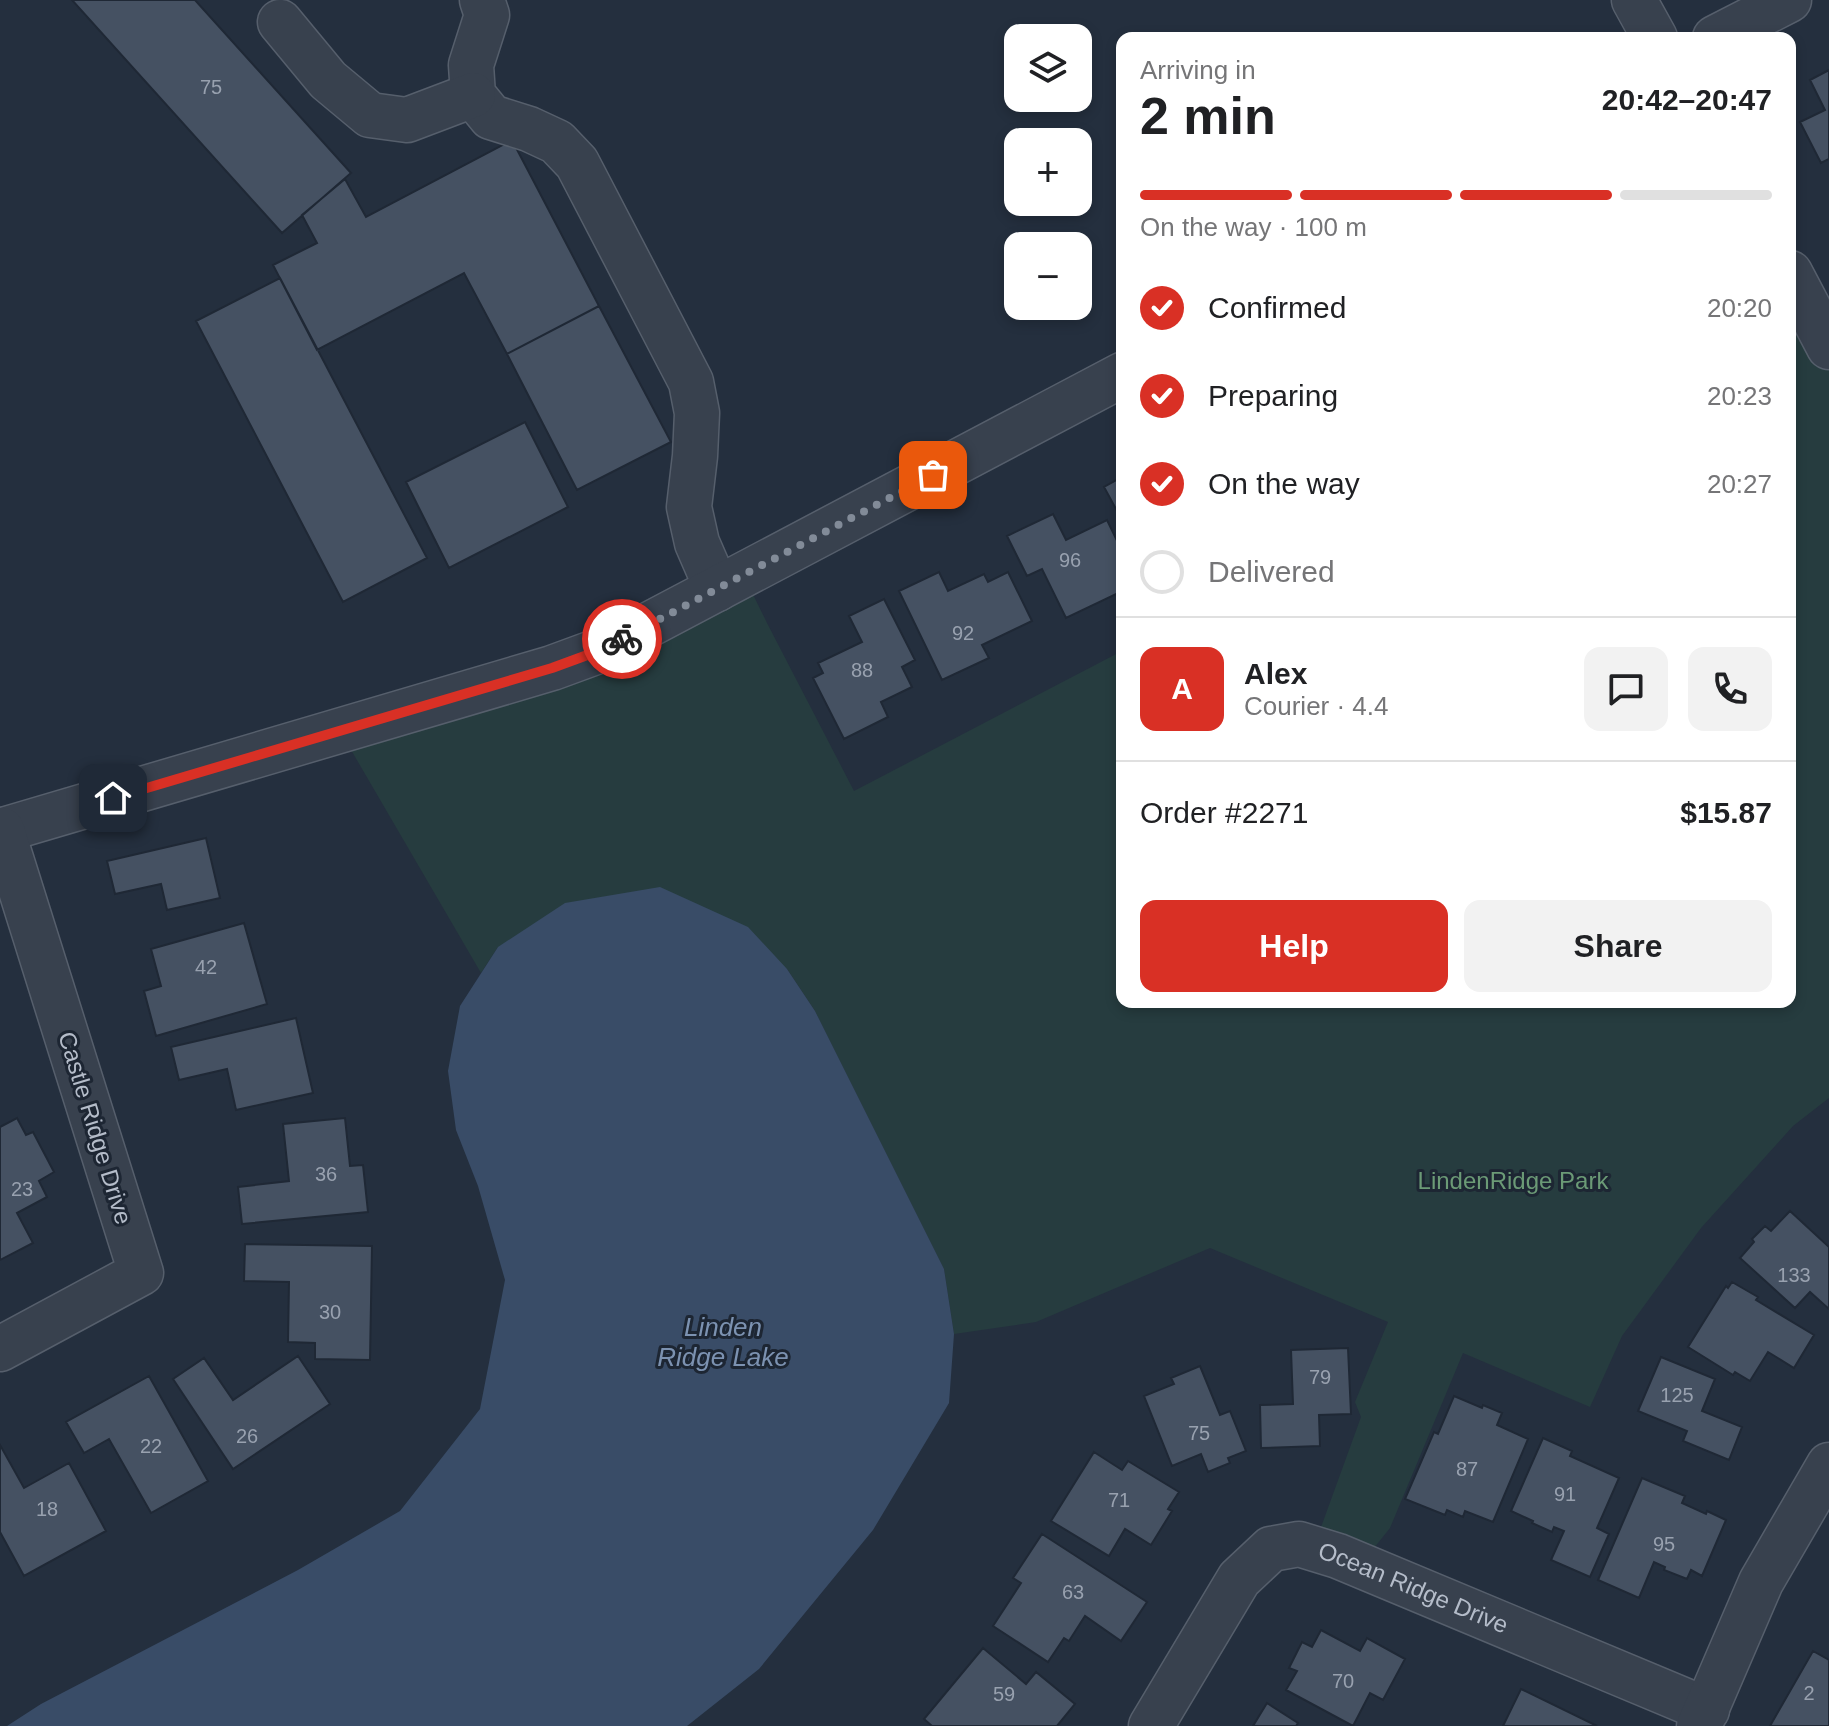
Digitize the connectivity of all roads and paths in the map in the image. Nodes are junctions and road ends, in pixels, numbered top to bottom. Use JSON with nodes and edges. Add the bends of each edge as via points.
{"nodes":[{"id":1,"x":482,"y":0,"type":"edge"},
{"id":2,"x":1634,"y":0,"type":"edge"},
{"id":3,"x":1789,"y":0,"type":"edge"},
{"id":4,"x":280,"y":22,"type":"dead end"},
{"id":5,"x":1652,"y":32,"type":"edge"},
{"id":6,"x":1727,"y":32,"type":"edge"},
{"id":7,"x":473,"y":95,"type":"junction"},
{"id":8,"x":1796,"y":284,"type":"edge"},
{"id":9,"x":1829,"y":347,"type":"edge"},
{"id":10,"x":1116,"y":378,"type":"edge"},
{"id":11,"x":717,"y":589,"type":"junction"},
{"id":12,"x":1,"y":830,"type":"edge"},
{"id":13,"x":0,"y":1349,"type":"edge"},
{"id":14,"x":1829,"y":1465,"type":"edge"},
{"id":15,"x":1816,"y":1515,"type":"edge"},
{"id":16,"x":1703,"y":1718,"type":"edge"},
{"id":17,"x":1151,"y":1726,"type":"edge"}],
"edges":[{"from":1,"to":7,"type":"street","via":[[487,15],[471,65]]},
{"from":2,"to":5,"type":"street"},
{"from":3,"to":6,"type":"street"},
{"from":4,"to":7,"type":"street","via":[[328,80],[370,115],[407,120]]},
{"from":7,"to":11,"type":"street","via":[[491,117],[557,142],[577,163],[691,382],[697,413],[689,507],[697,543]]},
{"from":8,"to":9,"type":"street"},
{"from":10,"to":11,"type":"street"},
{"from":11,"to":12,"type":"street","via":[[601,650],[552,668]]},
{"from":12,"to":13,"type":"street","name":"Castle Ridge Drive","via":[[141,1273]]},
{"from":14,"to":15,"type":"street"},
{"from":15,"to":16,"type":"street","via":[[1761,1582]]},
{"from":16,"to":17,"type":"street","name":"Ocean Ridge Drive","via":[[1338,1556],[1299,1544],[1271,1549],[1239,1579]]}]}
